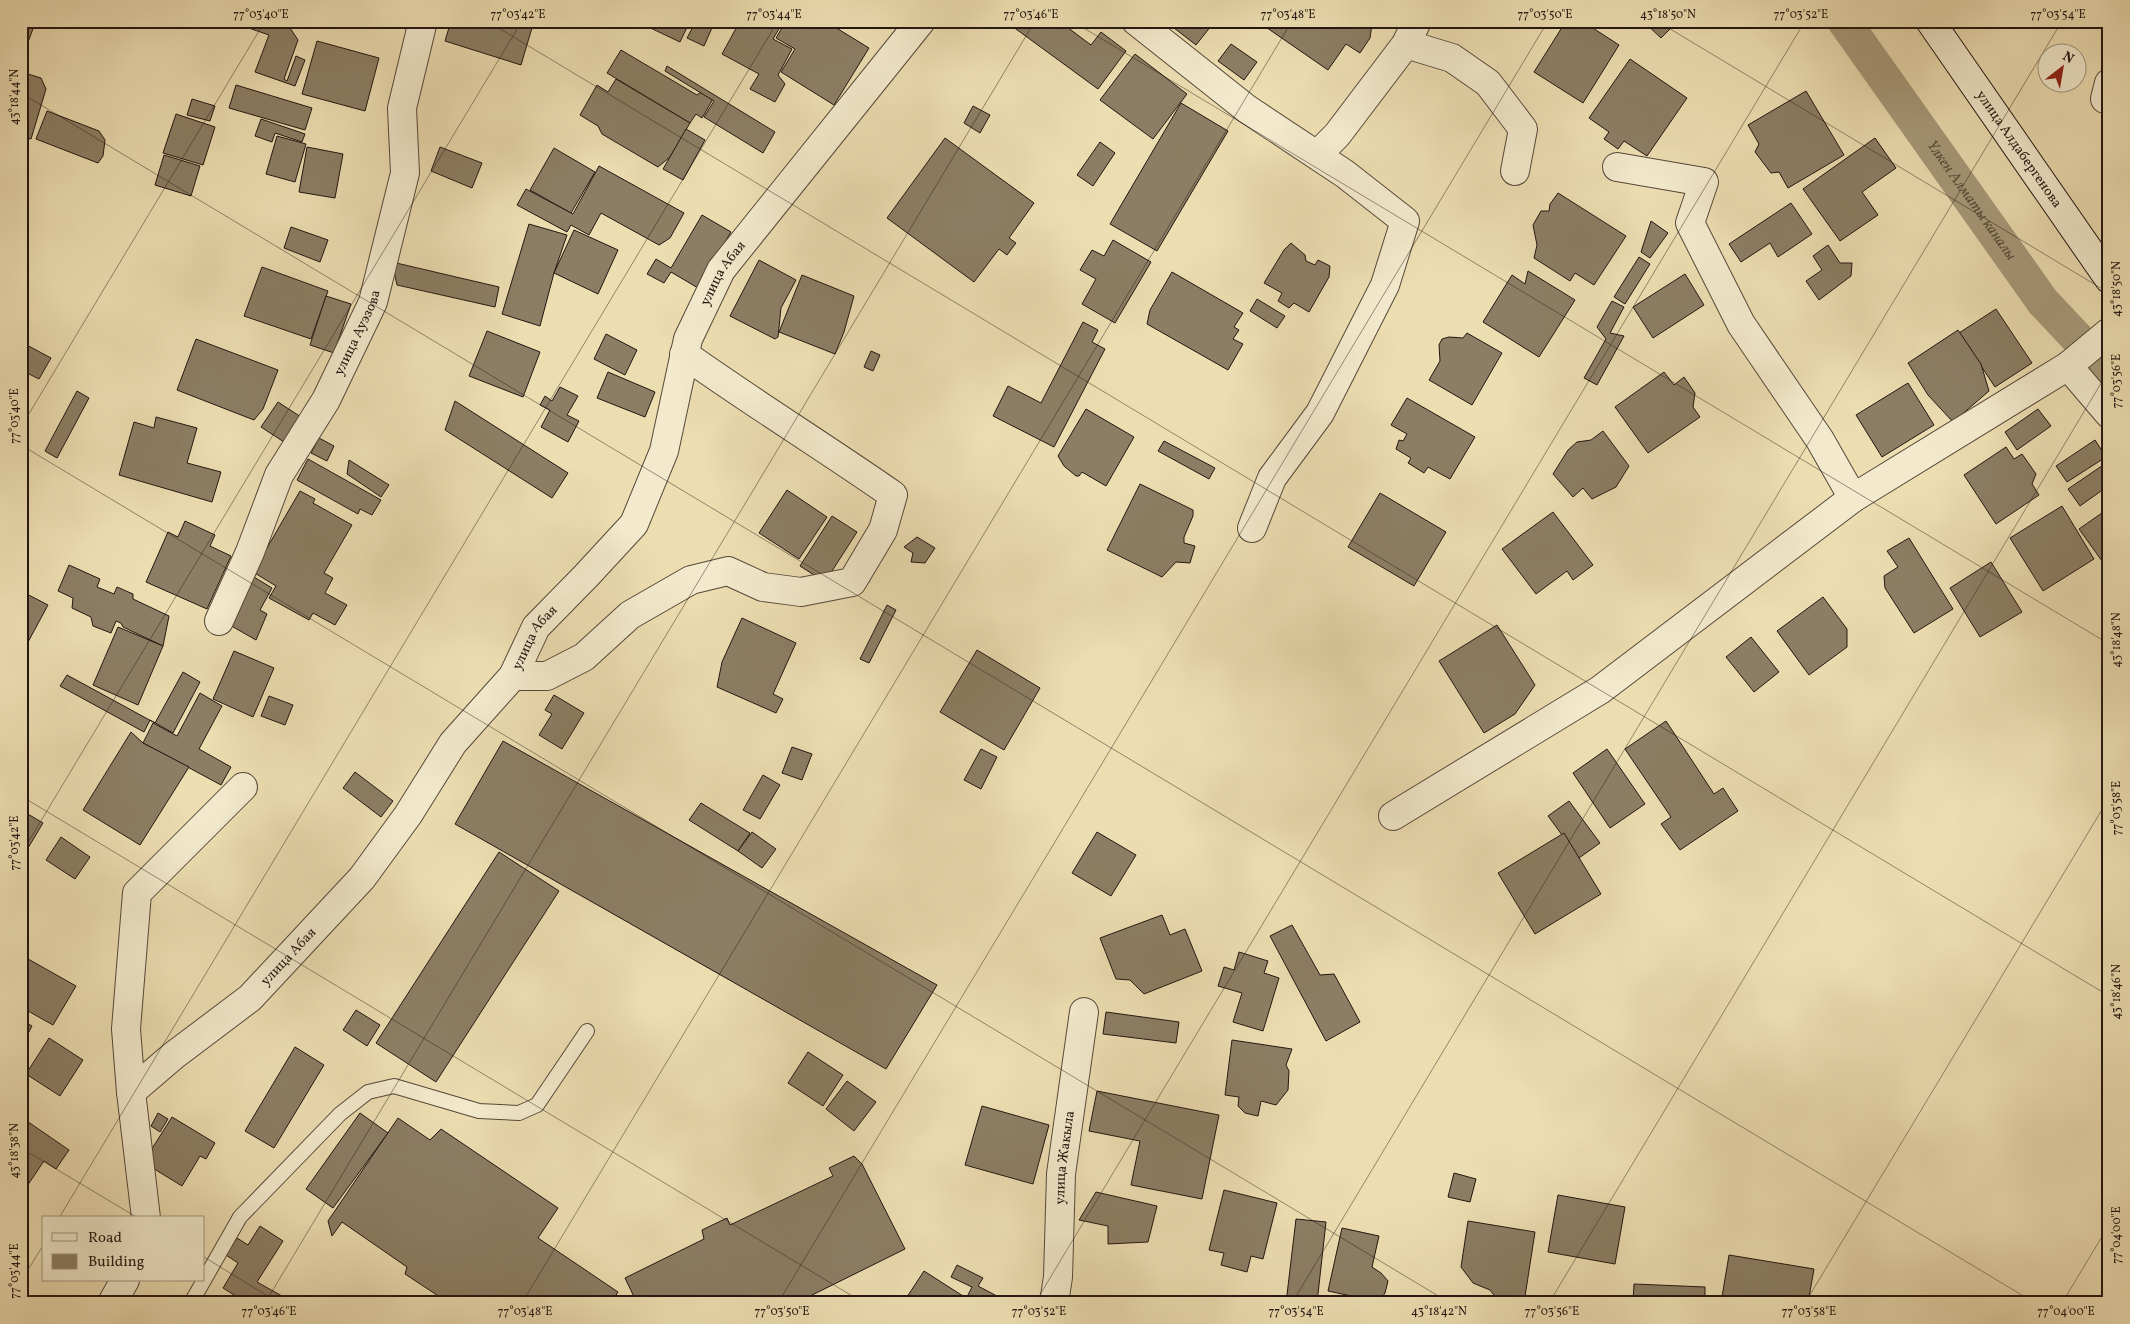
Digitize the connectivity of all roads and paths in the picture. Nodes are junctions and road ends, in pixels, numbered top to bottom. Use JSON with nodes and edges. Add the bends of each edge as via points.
{"nodes":[{"id":1,"x":423,"y":21,"type":"edge"},
{"id":2,"x":921,"y":21,"type":"edge"},
{"id":3,"x":1136,"y":21,"type":"edge"},
{"id":4,"x":1930,"y":21,"type":"edge"},
{"id":5,"x":1412,"y":33,"type":"edge"},
{"id":6,"x":1318,"y":155,"type":"junction"},
{"id":7,"x":1617,"y":167,"type":"dead end"},
{"id":8,"x":1515,"y":171,"type":"dead end"},
{"id":9,"x":2109,"y":278,"type":"edge"},
{"id":10,"x":2109,"y":332,"type":"edge"},
{"id":11,"x":684,"y":354,"type":"junction"},
{"id":12,"x":2068,"y":366,"type":"junction"},
{"id":13,"x":2109,"y":414,"type":"edge"},
{"id":14,"x":1853,"y":498,"type":"junction"},
{"id":15,"x":1252,"y":528,"type":"dead end"},
{"id":16,"x":218,"y":621,"type":"dead end"},
{"id":17,"x":513,"y":676,"type":"junction"},
{"id":18,"x":243,"y":787,"type":"dead end"},
{"id":19,"x":1393,"y":816,"type":"dead end"},
{"id":20,"x":1084,"y":1012,"type":"dead end"},
{"id":21,"x":587,"y":1030,"type":"dead end"},
{"id":22,"x":130,"y":1092,"type":"junction"},
{"id":23,"x":146,"y":1216,"type":"edge"},
{"id":24,"x":205,"y":1280,"type":"edge"},
{"id":25,"x":124,"y":1282,"type":"edge"},
{"id":26,"x":204,"y":1282,"type":"edge"},
{"id":27,"x":112,"y":1303,"type":"edge"},
{"id":28,"x":192,"y":1303,"type":"edge"},
{"id":29,"x":1054,"y":1303,"type":"edge"}],
"edges":[{"from":1,"to":16,"type":"street","name":"улица Ауэзова","via":[[402,108],[405,173],[373,302],[326,400],[279,474],[250,552]]},
{"from":2,"to":11,"type":"street","name":"улица Абая","via":[[721,270]]},
{"from":3,"to":6,"type":"street","via":[[1247,109]]},
{"from":4,"to":9,"type":"street","name":"улица Алдабергенова"},
{"from":5,"to":6,"type":"street","via":[[1338,135]]},
{"from":5,"to":8,"type":"street","via":[[1488,84],[1523,129]]},
{"from":6,"to":15,"type":"street","via":[[1405,221],[1385,285],[1320,413],[1272,478]]},
{"from":7,"to":14,"type":"street","via":[[1704,182],[1690,223],[1742,324],[1820,440]]},
{"from":10,"to":12,"type":"street"},
{"from":11,"to":17,"type":"street","name":"улица Абая","via":[[664,451],[634,524],[536,627]]},
{"from":11,"to":17,"type":"street","via":[[893,495],[883,530],[852,582],[801,592],[763,586],[728,571],[691,580],[630,616],[584,657],[547,676]]},
{"from":12,"to":13,"type":"street"},
{"from":12,"to":14,"type":"street"},
{"from":14,"to":19,"type":"street","via":[[1600,690]]},
{"from":17,"to":22,"type":"street","name":"улица Абая","via":[[453,743],[362,878],[250,998]]},
{"from":18,"to":22,"type":"street","via":[[137,893],[126,1029]]},
{"from":20,"to":29,"type":"street","name":"улица Жакыла","via":[[1061,1174],[1058,1277]]},
{"from":21,"to":24,"type":"lane","via":[[537,1106],[519,1113],[479,1111],[394,1086],[368,1092],[340,1114],[240,1217]]},
{"from":22,"to":23,"type":"street"},
{"from":25,"to":27,"type":"street"},
{"from":26,"to":28,"type":"lane"}]}
